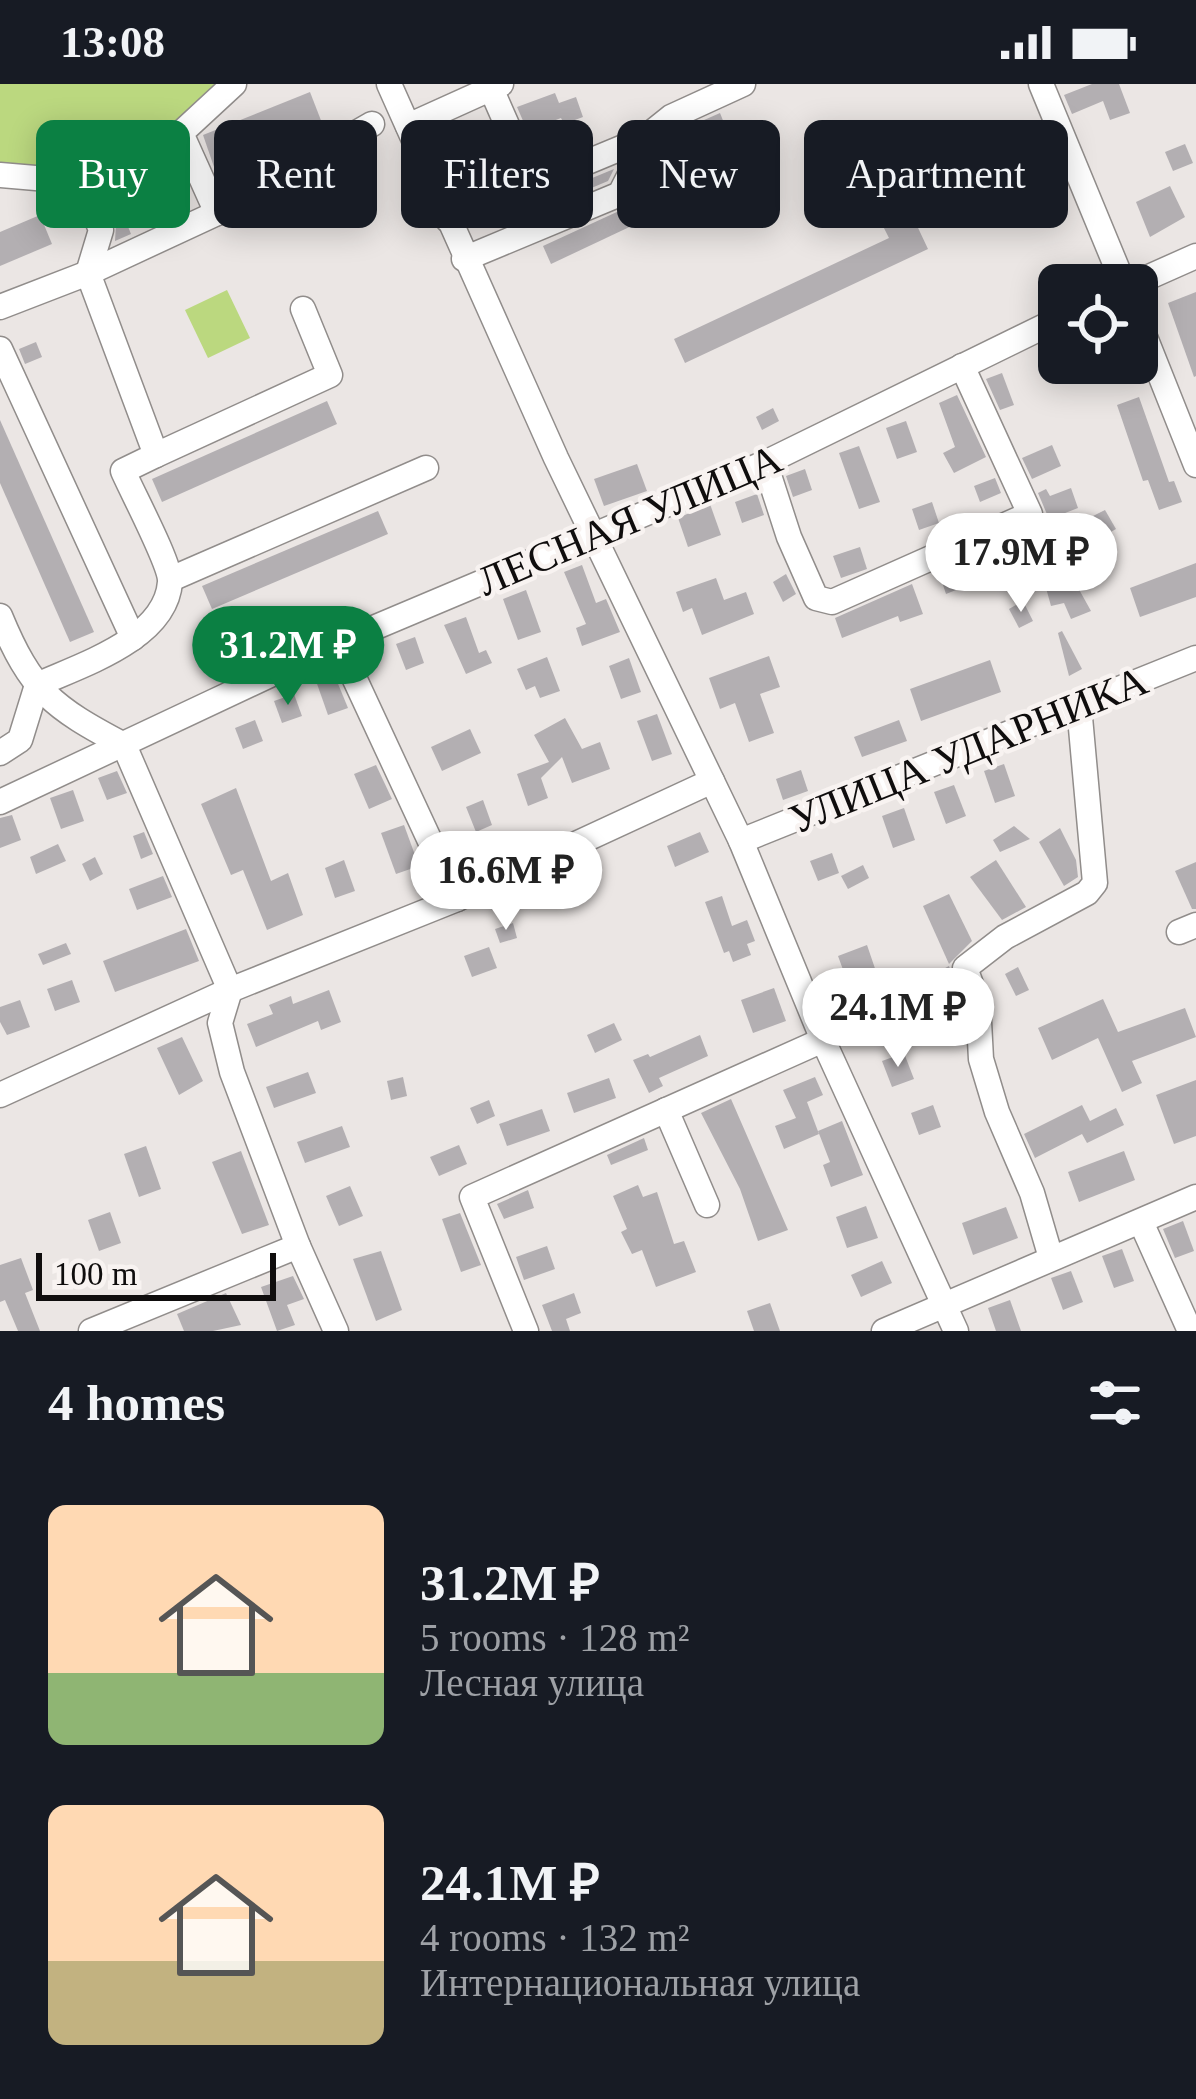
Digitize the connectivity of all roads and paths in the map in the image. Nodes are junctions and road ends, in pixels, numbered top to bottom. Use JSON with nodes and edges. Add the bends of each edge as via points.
{"nodes":[{"id":1,"x":234,"y":84,"type":"edge"},
{"id":2,"x":389,"y":84,"type":"edge"},
{"id":3,"x":742,"y":84,"type":"edge"},
{"id":4,"x":1041,"y":84,"type":"edge"},
{"id":5,"x":493,"y":86,"type":"edge"},
{"id":6,"x":405,"y":120,"type":"edge"},
{"id":7,"x":423,"y":120,"type":"edge"},
{"id":8,"x":507,"y":120,"type":"edge"},
{"id":9,"x":668,"y":120,"type":"edge"},
{"id":10,"x":0,"y":175,"type":"edge"},
{"id":11,"x":617,"y":195,"type":"edge"},
{"id":12,"x":214,"y":206,"type":"edge"},
{"id":13,"x":214,"y":214,"type":"edge"},
{"id":14,"x":451,"y":228,"type":"edge"},
{"id":15,"x":1196,"y":256,"type":"edge"},
{"id":16,"x":464,"y":259,"type":"junction"},
{"id":17,"x":1118,"y":264,"type":"edge"},
{"id":18,"x":1158,"y":272,"type":"edge"},
{"id":19,"x":88,"y":273,"type":"junction"},
{"id":20,"x":0,"y":307,"type":"edge"},
{"id":21,"x":303,"y":309,"type":"dead end"},
{"id":22,"x":1038,"y":330,"type":"edge"},
{"id":23,"x":0,"y":349,"type":"edge"},
{"id":24,"x":1158,"y":358,"type":"edge"},
{"id":25,"x":962,"y":366,"type":"junction"},
{"id":26,"x":1187,"y":415,"type":"edge"},
{"id":27,"x":156,"y":455,"type":"junction"},
{"id":28,"x":765,"y":463,"type":"junction"},
{"id":29,"x":1196,"y":465,"type":"edge"},
{"id":30,"x":426,"y":468,"type":"dead end"},
{"id":31,"x":592,"y":535,"type":"junction"},
{"id":32,"x":171,"y":579,"type":"junction"},
{"id":33,"x":0,"y":616,"type":"edge"},
{"id":34,"x":133,"y":638,"type":"junction"},
{"id":35,"x":338,"y":643,"type":"junction"},
{"id":36,"x":1196,"y":658,"type":"edge"},
{"id":37,"x":37,"y":685,"type":"junction"},
{"id":38,"x":1079,"y":706,"type":"junction"},
{"id":39,"x":124,"y":745,"type":"junction"},
{"id":40,"x":0,"y":753,"type":"edge"},
{"id":41,"x":712,"y":782,"type":"junction"},
{"id":42,"x":0,"y":802,"type":"edge"},
{"id":43,"x":741,"y":841,"type":"junction"},
{"id":44,"x":457,"y":899,"type":"junction"},
{"id":45,"x":230,"y":990,"type":"junction"},
{"id":46,"x":824,"y":1040,"type":"junction"},
{"id":47,"x":0,"y":1095,"type":"edge"},
{"id":48,"x":666,"y":1110,"type":"junction"},
{"id":49,"x":1196,"y":1197,"type":"edge"},
{"id":50,"x":707,"y":1204,"type":"dead end"},
{"id":51,"x":1141,"y":1222,"type":"junction"},
{"id":52,"x":298,"y":1246,"type":"junction"},
{"id":53,"x":1051,"y":1258,"type":"junction"},
{"id":54,"x":945,"y":1304,"type":"junction"},
{"id":55,"x":91,"y":1331,"type":"edge"},
{"id":56,"x":336,"y":1331,"type":"edge"},
{"id":57,"x":526,"y":1331,"type":"edge"},
{"id":58,"x":884,"y":1331,"type":"edge"},
{"id":59,"x":956,"y":1331,"type":"edge"},
{"id":60,"x":1190,"y":1331,"type":"edge"}],
"edges":[{"from":1,"to":12,"type":"street","via":[[182,134]]},
{"from":2,"to":6,"type":"street"},
{"from":3,"to":9,"type":"street"},
{"from":4,"to":17,"type":"street"},
{"from":5,"to":7,"type":"street"},
{"from":5,"to":8,"type":"street"},
{"from":10,"to":19,"type":"street","via":[[82,182],[101,230]]},
{"from":11,"to":16,"type":"street"},
{"from":13,"to":19,"type":"street"},
{"from":14,"to":16,"type":"street"},
{"from":15,"to":18,"type":"street"},
{"from":16,"to":31,"type":"street"},
{"from":19,"to":20,"type":"street"},
{"from":19,"to":27,"type":"street"},
{"from":21,"to":27,"type":"street","via":[[331,376]]},
{"from":22,"to":25,"type":"street","name":"ЛЕСНАЯ УЛИЦА"},
{"from":23,"to":34,"type":"street"},
{"from":24,"to":26,"type":"street"},
{"from":25,"to":28,"type":"street","name":"ЛЕСНАЯ УЛИЦА"},
{"from":25,"to":28,"type":"street","via":[[1030,514],[832,602],[816,598]]},
{"from":26,"to":29,"type":"street"},
{"from":27,"to":32,"type":"street","via":[[123,471]]},
{"from":28,"to":31,"type":"street","name":"ЛЕСНАЯ УЛИЦА"},
{"from":30,"to":32,"type":"street"},
{"from":31,"to":35,"type":"street","name":"ЛЕСНАЯ УЛИЦА"},
{"from":31,"to":41,"type":"street"},
{"from":32,"to":34,"type":"street","via":[[162,610]]},
{"from":33,"to":37,"type":"street"},
{"from":34,"to":37,"type":"street"},
{"from":35,"to":39,"type":"street","name":"ЛЕСНАЯ УЛИЦА"},
{"from":35,"to":44,"type":"street"},
{"from":36,"to":38,"type":"street","name":"УЛИЦА УДАРНИКА"},
{"from":37,"to":39,"type":"street","via":[[74,719]]},
{"from":37,"to":40,"type":"street","via":[[20,740]]},
{"from":38,"to":43,"type":"street","name":"УЛИЦА УДАРНИКА"},
{"from":38,"to":53,"type":"street","via":[[1095,883],[965,968],[978,1003],[986,1077]]},
{"from":39,"to":42,"type":"street","name":"ЛЕСНАЯ УЛИЦА"},
{"from":39,"to":45,"type":"street"},
{"from":41,"to":43,"type":"street"},
{"from":41,"to":44,"type":"street"},
{"from":43,"to":46,"type":"street"},
{"from":44,"to":45,"type":"street"},
{"from":45,"to":47,"type":"street"},
{"from":45,"to":52,"type":"street","via":[[220,1023],[232,1072]]},
{"from":46,"to":48,"type":"street"},
{"from":46,"to":54,"type":"street"},
{"from":48,"to":50,"type":"street"},
{"from":48,"to":57,"type":"street","via":[[472,1197]]},
{"from":49,"to":51,"type":"street"},
{"from":51,"to":53,"type":"street"},
{"from":51,"to":60,"type":"street"},
{"from":52,"to":55,"type":"street"},
{"from":52,"to":56,"type":"street"},
{"from":53,"to":54,"type":"street"},
{"from":54,"to":58,"type":"street"},
{"from":54,"to":59,"type":"street"}]}
